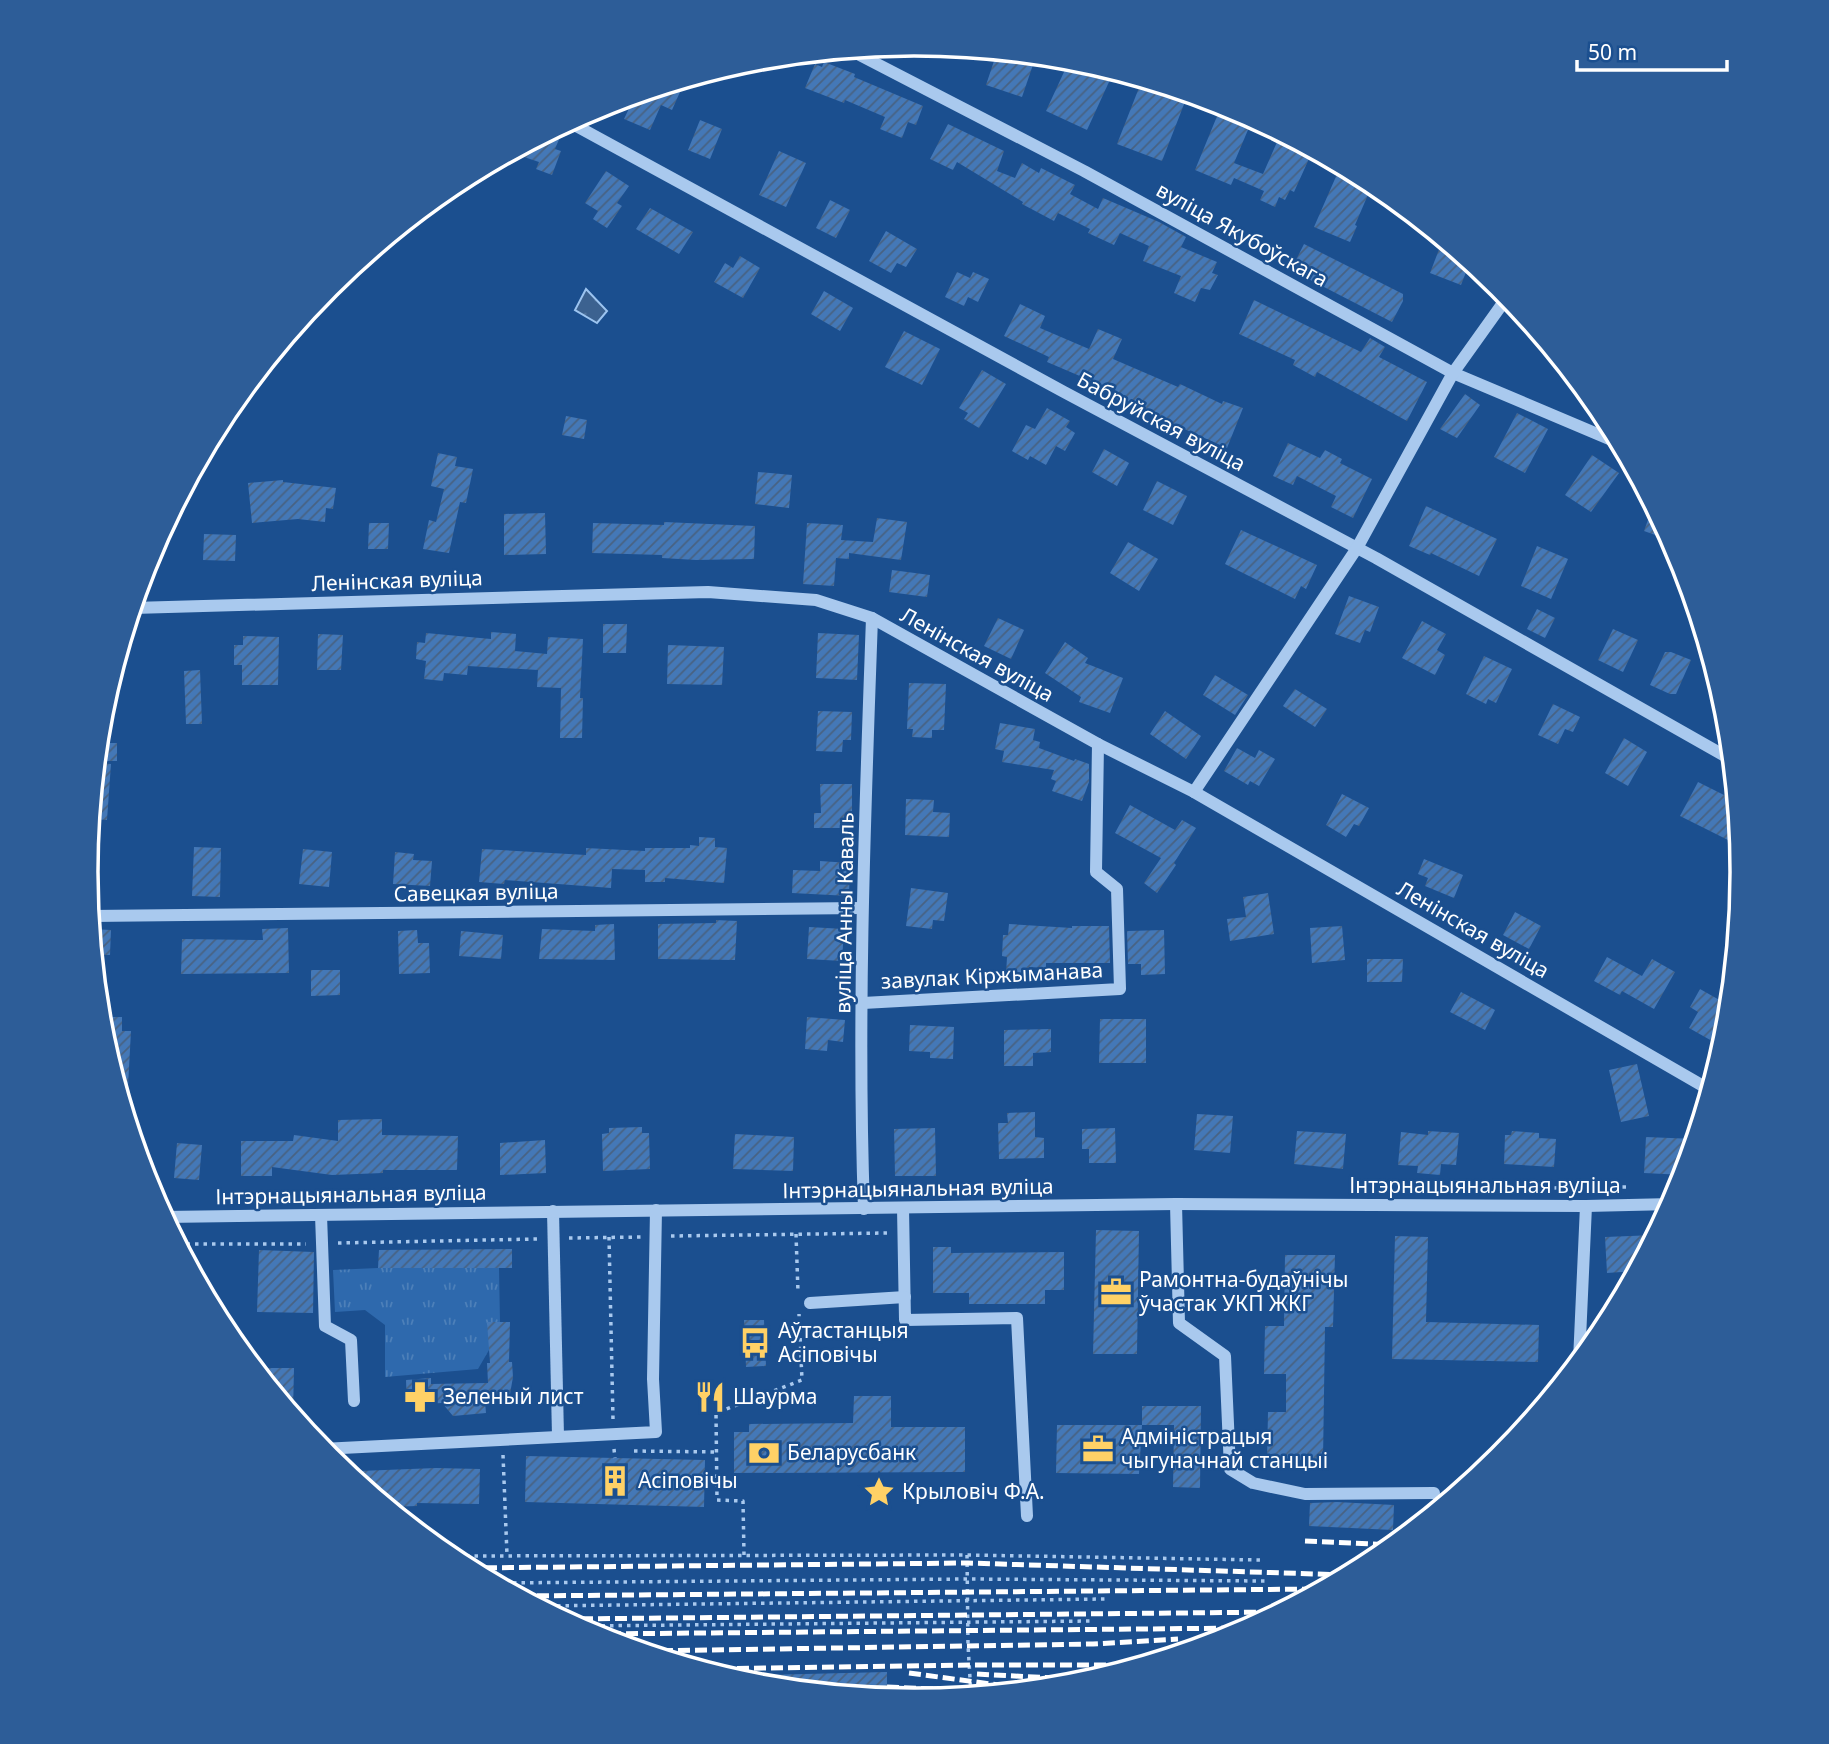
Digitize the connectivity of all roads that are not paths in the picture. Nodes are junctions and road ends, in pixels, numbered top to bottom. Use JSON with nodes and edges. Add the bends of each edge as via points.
{"nodes":[{"id":1,"x":865,"y":58,"type":"edge"},
{"id":2,"x":580,"y":128,"type":"edge"},
{"id":3,"x":1501,"y":306,"type":"edge"},
{"id":4,"x":1453,"y":373,"type":"junction"},
{"id":5,"x":1603,"y":435,"type":"edge"},
{"id":6,"x":1357,"y":548,"type":"junction"},
{"id":7,"x":143,"y":608,"type":"edge"},
{"id":8,"x":872,"y":618,"type":"junction"},
{"id":9,"x":1098,"y":744,"type":"junction"},
{"id":10,"x":1722,"y":754,"type":"edge"},
{"id":11,"x":1194,"y":792,"type":"junction"},
{"id":12,"x":862,"y":908,"type":"junction"},
{"id":13,"x":100,"y":916,"type":"edge"},
{"id":14,"x":863,"y":1003,"type":"junction"},
{"id":15,"x":1702,"y":1086,"type":"edge"},
{"id":16,"x":1659,"y":1204,"type":"edge"},
{"id":17,"x":1176,"y":1205,"type":"junction"},
{"id":18,"x":1586,"y":1206,"type":"junction"},
{"id":19,"x":902,"y":1208,"type":"junction"},
{"id":20,"x":864,"y":1209,"type":"junction"},
{"id":21,"x":656,"y":1210,"type":"junction"},
{"id":22,"x":553,"y":1211,"type":"junction"},
{"id":23,"x":321,"y":1215,"type":"junction"},
{"id":24,"x":176,"y":1217,"type":"edge"},
{"id":25,"x":905,"y":1297,"type":"junction"},
{"id":26,"x":804,"y":1304,"type":"road end"},
{"id":27,"x":1580,"y":1344,"type":"edge"},
{"id":28,"x":354,"y":1401,"type":"dead end"},
{"id":29,"x":558,"y":1436,"type":"junction"},
{"id":30,"x":338,"y":1449,"type":"edge"},
{"id":31,"x":1434,"y":1493,"type":"dead end"},
{"id":32,"x":1027,"y":1516,"type":"dead end"}],
"edges":[{"from":1,"to":4,"type":"street","name":"вуліца Якубоўскага","via":[[1084,171]]},
{"from":2,"to":6,"type":"street","name":"Бабруйская вуліца"},
{"from":3,"to":4,"type":"street"},
{"from":4,"to":5,"type":"street","name":"вуліца Якубоўскага"},
{"from":4,"to":6,"type":"street"},
{"from":6,"to":10,"type":"street","name":"Бабруйская вуліца"},
{"from":6,"to":11,"type":"street"},
{"from":7,"to":8,"type":"street","name":"Ленінская вуліца","via":[[708,592],[816,600]]},
{"from":8,"to":9,"type":"street","name":"Ленінская вуліца"},
{"from":8,"to":12,"type":"street","name":"вуліца Анны Каваль"},
{"from":9,"to":11,"type":"street","name":"Ленінская вуліца"},
{"from":9,"to":14,"type":"street","name":"завулак Кіржыманава","via":[[1096,872],[1117,889],[1120,989]]},
{"from":11,"to":15,"type":"street","name":"Ленінская вуліца"},
{"from":12,"to":13,"type":"street","name":"Савецкая вуліца"},
{"from":12,"to":14,"type":"street","name":"вуліца Анны Каваль"},
{"from":14,"to":20,"type":"street","name":"вуліца Анны Каваль"},
{"from":16,"to":18,"type":"street","name":"Інтэрнацыянальная вуліца"},
{"from":17,"to":18,"type":"street","name":"Інтэрнацыянальная вуліца"},
{"from":17,"to":19,"type":"street","name":"Інтэрнацыянальная вуліца"},
{"from":17,"to":31,"type":"street","via":[[1179,1323],[1226,1356],[1230,1469],[1253,1483],[1304,1494]]},
{"from":18,"to":27,"type":"street"},
{"from":19,"to":20,"type":"street","name":"Інтэрнацыянальная вуліца"},
{"from":19,"to":25,"type":"street"},
{"from":20,"to":21,"type":"street","name":"Інтэрнацыянальная вуліца"},
{"from":21,"to":22,"type":"street","name":"Інтэрнацыянальная вуліца"},
{"from":21,"to":29,"type":"street","via":[[656,1432]]},
{"from":22,"to":23,"type":"street","name":"Інтэрнацыянальная вуліца"},
{"from":22,"to":29,"type":"street"},
{"from":23,"to":24,"type":"street","name":"Інтэрнацыянальная вуліца"},
{"from":23,"to":28,"type":"street","via":[[325,1326],[351,1339]]},
{"from":25,"to":26,"type":"street"},
{"from":25,"to":32,"type":"street","via":[[905,1320],[1017,1318]]},
{"from":29,"to":30,"type":"street"}]}
